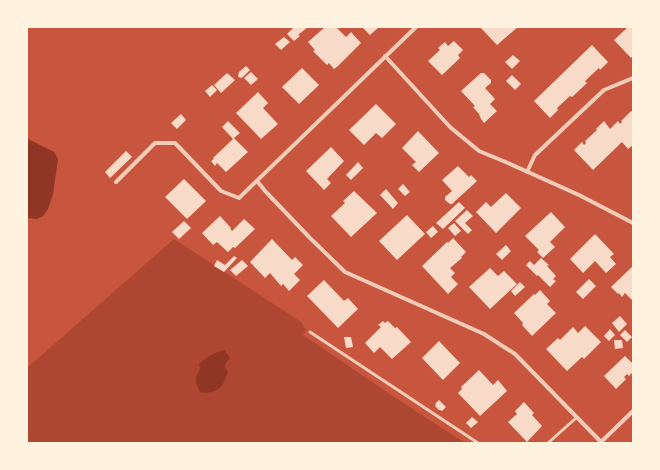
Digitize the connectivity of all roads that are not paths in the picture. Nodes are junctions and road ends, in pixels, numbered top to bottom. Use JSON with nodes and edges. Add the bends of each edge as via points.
{"nodes":[{"id":1,"x":416,"y":27,"type":"edge"},
{"id":2,"x":385,"y":56,"type":"junction"},
{"id":3,"x":633,"y":78,"type":"edge"},
{"id":4,"x":527,"y":172,"type":"junction"},
{"id":5,"x":257,"y":181,"type":"junction"},
{"id":6,"x":116,"y":182,"type":"dead end"},
{"id":7,"x":633,"y":223,"type":"edge"},
{"id":8,"x":310,"y":332,"type":"dead end"},
{"id":9,"x":633,"y":411,"type":"edge"},
{"id":10,"x":576,"y":418,"type":"junction"},
{"id":11,"x":478,"y":443,"type":"edge"},
{"id":12,"x":548,"y":443,"type":"edge"},
{"id":13,"x":601,"y":443,"type":"edge"}],
"edges":[{"from":1,"to":2,"type":"street"},
{"from":2,"to":4,"type":"street","via":[[450,127],[479,151]]},
{"from":2,"to":5,"type":"street"},
{"from":3,"to":4,"type":"street","via":[[604,90],[535,155]]},
{"from":4,"to":7,"type":"street"},
{"from":5,"to":6,"type":"street","via":[[239,198],[221,191],[175,143],[155,143]]},
{"from":5,"to":10,"type":"street","via":[[345,272],[484,334],[515,354]]},
{"from":8,"to":11,"type":"lane"},
{"from":9,"to":13,"type":"street"},
{"from":10,"to":12,"type":"lane"},
{"from":10,"to":13,"type":"street"}]}
